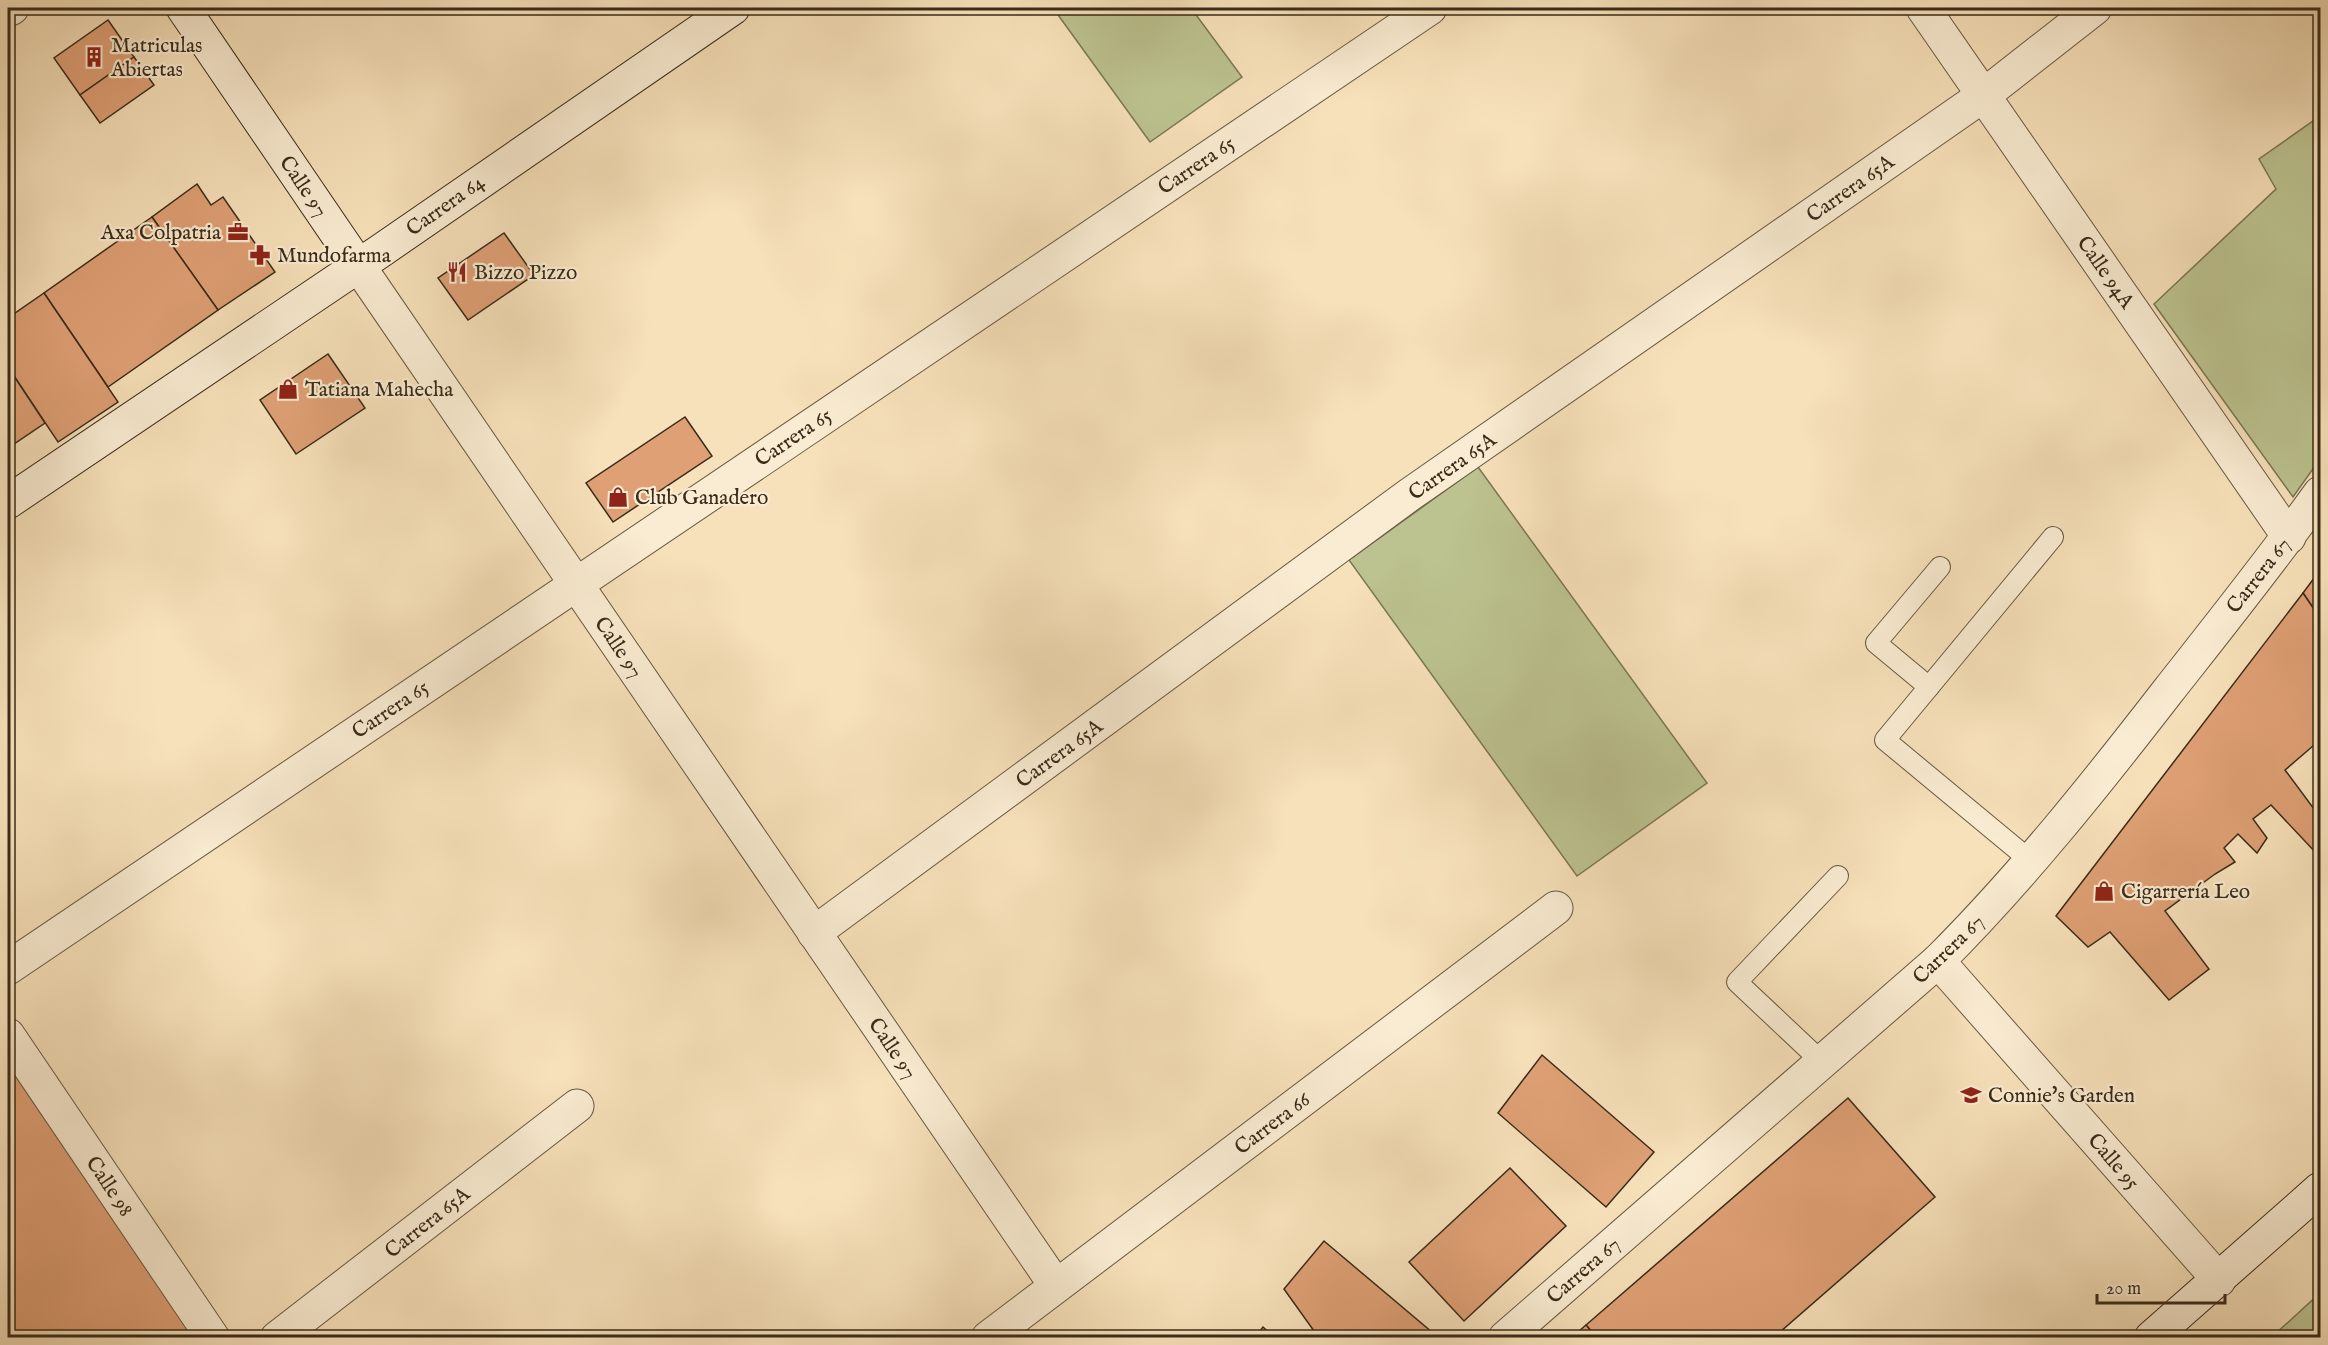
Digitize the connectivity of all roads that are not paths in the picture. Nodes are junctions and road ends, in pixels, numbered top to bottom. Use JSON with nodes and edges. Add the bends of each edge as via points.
{"nodes":[{"id":1,"x":12,"y":8,"type":"edge"},
{"id":2,"x":183,"y":8,"type":"edge"},
{"id":3,"x":733,"y":8,"type":"edge"},
{"id":4,"x":1430,"y":8,"type":"edge"},
{"id":5,"x":1923,"y":8,"type":"edge"},
{"id":6,"x":2095,"y":8,"type":"edge"},
{"id":7,"x":8,"y":10,"type":"edge"},
{"id":8,"x":1984,"y":95,"type":"junction"},
{"id":9,"x":358,"y":265,"type":"junction"},
{"id":10,"x":2320,"y":493,"type":"edge"},
{"id":11,"x":8,"y":502,"type":"edge"},
{"id":12,"x":2053,"y":537,"type":"dead end"},
{"id":13,"x":2289,"y":537,"type":"junction"},
{"id":14,"x":1940,"y":567,"type":"dead end"},
{"id":15,"x":576,"y":584,"type":"junction"},
{"id":16,"x":1929,"y":687,"type":"junction"},
{"id":17,"x":2031,"y":861,"type":"junction"},
{"id":18,"x":1838,"y":876,"type":"dead end"},
{"id":19,"x":1556,"y":908,"type":"dead end"},
{"id":20,"x":814,"y":933,"type":"junction"},
{"id":21,"x":1938,"y":961,"type":"junction"},
{"id":22,"x":8,"y":968,"type":"edge"},
{"id":23,"x":8,"y":1035,"type":"edge"},
{"id":24,"x":1822,"y":1062,"type":"junction"},
{"id":25,"x":577,"y":1106,"type":"dead end"},
{"id":26,"x":2320,"y":1189,"type":"edge"},
{"id":27,"x":2219,"y":1280,"type":"junction"},
{"id":28,"x":1056,"y":1286,"type":"junction"},
{"id":29,"x":213,"y":1338,"type":"edge"},
{"id":30,"x":277,"y":1338,"type":"edge"},
{"id":31,"x":988,"y":1338,"type":"edge"},
{"id":32,"x":1504,"y":1338,"type":"edge"},
{"id":33,"x":2151,"y":1338,"type":"edge"}],
"edges":[{"from":1,"to":7,"type":"street"},
{"from":2,"to":9,"type":"street","name":"Calle 97"},
{"from":3,"to":9,"type":"street","name":"Carrera 64"},
{"from":4,"to":15,"type":"street","name":"Carrera 65"},
{"from":5,"to":8,"type":"street","name":"Calle 94A"},
{"from":6,"to":8,"type":"street","name":"Carrera 65A"},
{"from":8,"to":13,"type":"street","name":"Calle 94A"},
{"from":8,"to":20,"type":"street","name":"Carrera 65A","via":[[1409,495]]},
{"from":9,"to":11,"type":"street","name":"Carrera 64"},
{"from":9,"to":15,"type":"street","name":"Calle 97"},
{"from":10,"to":13,"type":"street","name":"Carrera 67"},
{"from":12,"to":16,"type":"lane"},
{"from":13,"to":17,"type":"street","name":"Carrera 67"},
{"from":14,"to":16,"type":"lane","via":[[1876,643]]},
{"from":15,"to":20,"type":"street","name":"Calle 97"},
{"from":15,"to":22,"type":"street","name":"Carrera 65"},
{"from":16,"to":17,"type":"lane","via":[[1885,740]]},
{"from":17,"to":21,"type":"street","name":"Carrera 67"},
{"from":18,"to":24,"type":"lane","via":[[1737,982]]},
{"from":19,"to":28,"type":"street","name":"Carrera 66"},
{"from":20,"to":28,"type":"street","name":"Calle 97"},
{"from":21,"to":24,"type":"street","name":"Carrera 67"},
{"from":21,"to":27,"type":"street","name":"Calle 95"},
{"from":23,"to":29,"type":"street","name":"Calle 98"},
{"from":24,"to":32,"type":"street","name":"Carrera 67"},
{"from":25,"to":30,"type":"street","name":"Carrera 65A"},
{"from":26,"to":27,"type":"street"},
{"from":27,"to":33,"type":"street"},
{"from":28,"to":31,"type":"street","name":"Carrera 66"}]}
